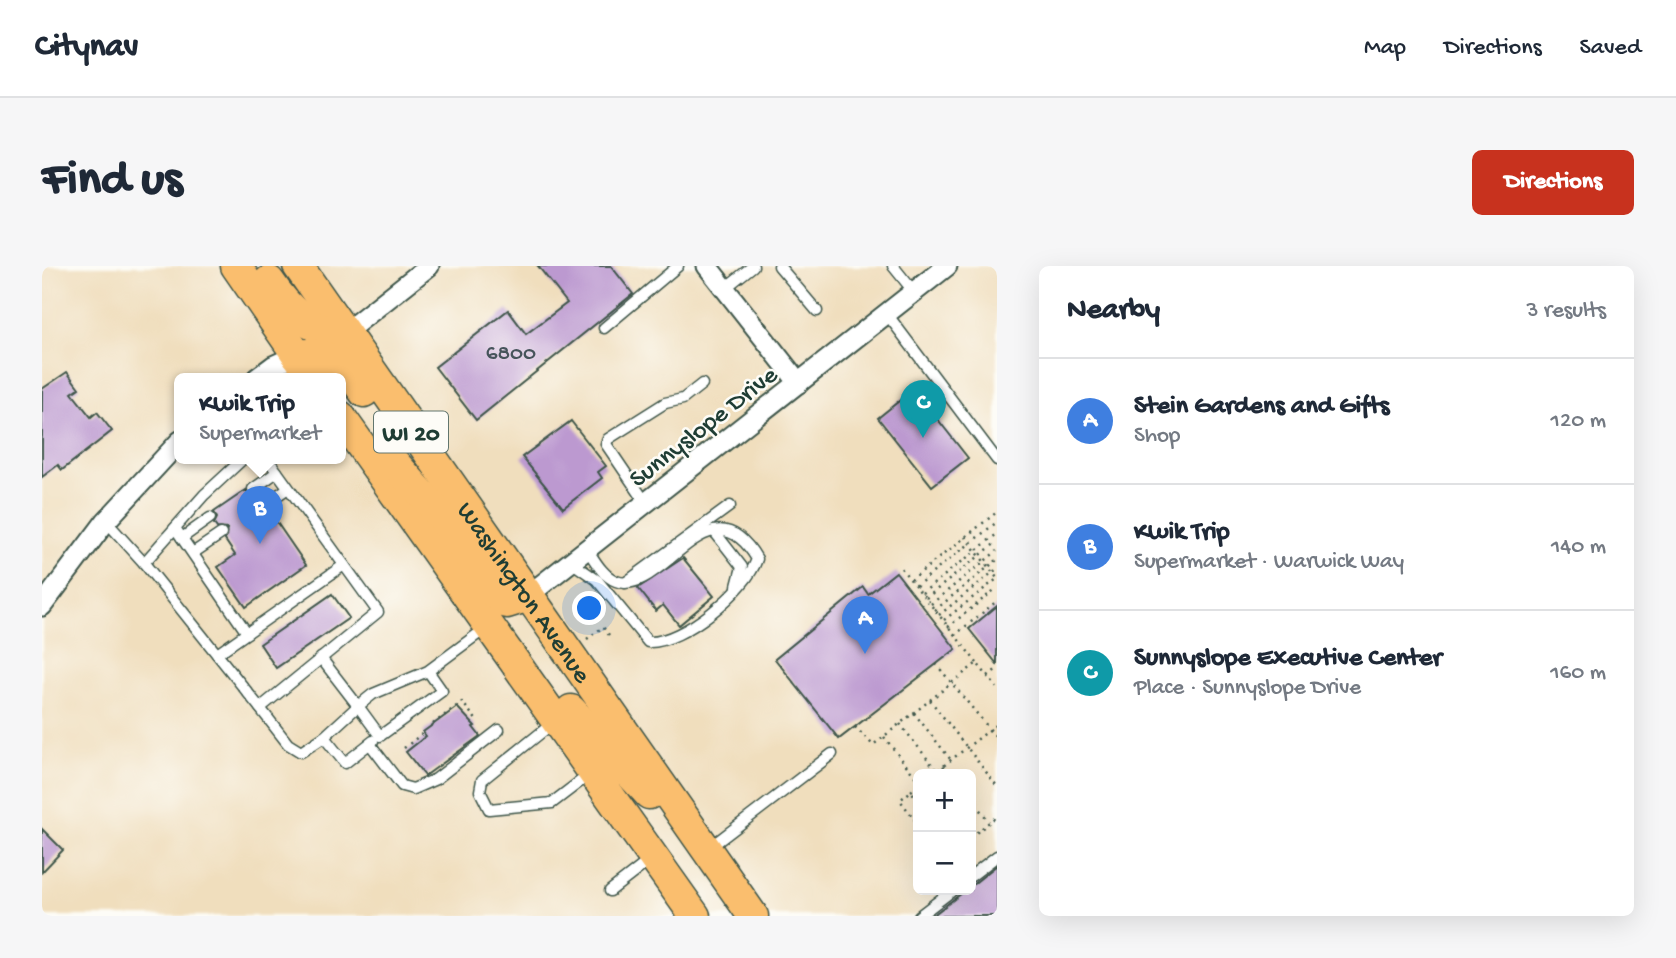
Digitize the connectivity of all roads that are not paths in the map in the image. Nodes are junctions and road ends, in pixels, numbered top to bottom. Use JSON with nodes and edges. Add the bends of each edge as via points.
{"nodes":[{"id":1,"x":236,"y":266,"type":"edge"},
{"id":2,"x":259,"y":266,"type":"edge"},
{"id":3,"x":298,"y":266,"type":"edge"},
{"id":4,"x":678,"y":266,"type":"edge"},
{"id":5,"x":707,"y":266,"type":"edge"},
{"id":6,"x":753,"y":266,"type":"edge"},
{"id":7,"x":779,"y":266,"type":"edge"},
{"id":8,"x":893,"y":266,"type":"edge"},
{"id":9,"x":947,"y":266,"type":"edge"},
{"id":10,"x":427,"y":267,"type":"edge"},
{"id":11,"x":724,"y":289,"type":"junction"},
{"id":12,"x":914,"y":292,"type":"junction"},
{"id":13,"x":817,"y":311,"type":"dead end"},
{"id":14,"x":887,"y":314,"type":"junction"},
{"id":15,"x":604,"y":328,"type":"dead end"},
{"id":16,"x":343,"y":334,"type":"junction"},
{"id":17,"x":305,"y":366,"type":"edge"},
{"id":18,"x":264,"y":373,"type":"edge"},
{"id":19,"x":799,"y":383,"type":"junction"},
{"id":20,"x":702,"y":384,"type":"dead end"},
{"id":21,"x":346,"y":422,"type":"edge"},
{"id":22,"x":346,"y":423,"type":"edge"},
{"id":23,"x":174,"y":447,"type":"edge"},
{"id":24,"x":997,"y":460,"type":"edge"},
{"id":25,"x":238,"y":464,"type":"edge"},
{"id":26,"x":271,"y":464,"type":"edge"},
{"id":27,"x":277,"y":472,"type":"junction"},
{"id":28,"x":446,"y":482,"type":"junction"},
{"id":29,"x":288,"y":488,"type":"junction"},
{"id":30,"x":253,"y":489,"type":"dead end"},
{"id":31,"x":646,"y":503,"type":"junction"},
{"id":32,"x":264,"y":505,"type":"dead end"},
{"id":33,"x":730,"y":506,"type":"dead end"},
{"id":34,"x":210,"y":518,"type":"dead end"},
{"id":35,"x":106,"y":521,"type":"junction"},
{"id":36,"x":175,"y":528,"type":"junction"},
{"id":37,"x":713,"y":531,"type":"junction"},
{"id":38,"x":221,"y":534,"type":"dead end"},
{"id":39,"x":182,"y":538,"type":"junction"},
{"id":40,"x":587,"y":550,"type":"junction"},
{"id":41,"x":193,"y":553,"type":"junction"},
{"id":42,"x":571,"y":562,"type":"junction"},
{"id":43,"x":144,"y":563,"type":"junction"},
{"id":44,"x":344,"y":565,"type":"junction"},
{"id":45,"x":624,"y":583,"type":"junction"},
{"id":46,"x":735,"y":589,"type":"junction"},
{"id":47,"x":526,"y":597,"type":"junction"},
{"id":48,"x":42,"y":606,"type":"edge"},
{"id":49,"x":490,"y":625,"type":"junction"},
{"id":50,"x":247,"y":633,"type":"junction"},
{"id":51,"x":217,"y":654,"type":"junction"},
{"id":52,"x":321,"y":658,"type":"junction"},
{"id":53,"x":428,"y":671,"type":"junction"},
{"id":54,"x":358,"y":706,"type":"junction"},
{"id":55,"x":260,"y":708,"type":"junction"},
{"id":56,"x":556,"y":720,"type":"junction"},
{"id":57,"x":499,"y":730,"type":"dead end"},
{"id":58,"x":380,"y":736,"type":"junction"},
{"id":59,"x":324,"y":737,"type":"junction"},
{"id":60,"x":370,"y":744,"type":"junction"},
{"id":61,"x":832,"y":754,"type":"dead end"},
{"id":62,"x":593,"y":772,"type":"junction"},
{"id":63,"x":706,"y":851,"type":"junction"},
{"id":64,"x":997,"y":856,"type":"edge"},
{"id":65,"x":653,"y":857,"type":"junction"},
{"id":66,"x":976,"y":872,"type":"edge"},
{"id":67,"x":610,"y":891,"type":"dead end"},
{"id":68,"x":946,"y":895,"type":"edge"},
{"id":69,"x":695,"y":916,"type":"edge"},
{"id":70,"x":753,"y":916,"type":"edge"},
{"id":71,"x":919,"y":916,"type":"edge"}],
"edges":[{"from":1,"to":17,"type":"main road"},
{"from":2,"to":16,"type":"main road","via":[[287,308],[304,322]]},
{"from":3,"to":16,"type":"main road","name":"Washington Avenue","number":"WI 20"},
{"from":4,"to":15,"type":"lane"},
{"from":5,"to":11,"type":"street"},
{"from":6,"to":11,"type":"lane"},
{"from":7,"to":13,"type":"lane"},
{"from":8,"to":12,"type":"lane"},
{"from":9,"to":12,"type":"street","name":"Sunnyslope Drive"},
{"from":10,"to":16,"type":"street"},
{"from":11,"to":19,"type":"street"},
{"from":12,"to":14,"type":"street","name":"Sunnyslope Drive"},
{"from":14,"to":19,"type":"street","name":"Sunnyslope Drive"},
{"from":14,"to":24,"type":"lane"},
{"from":16,"to":28,"type":"main road","name":"Washington Avenue","number":"WI 20"},
{"from":17,"to":18,"type":"street","via":[[273,366]]},
{"from":17,"to":28,"type":"main road","via":[[314,352],[346,366],[415,464]]},
{"from":19,"to":31,"type":"street","name":"Sunnyslope Drive"},
{"from":20,"to":31,"type":"lane","via":[[608,439],[606,444],[616,462]]},
{"from":21,"to":47,"type":"main road","via":[[426,498],[501,600],[507,603]]},
{"from":22,"to":49,"type":"main road","name":"Washington Avenue","number":"WI 20"},
{"from":23,"to":35,"type":"street"},
{"from":25,"to":36,"type":"lane"},
{"from":26,"to":27,"type":"lane"},
{"from":27,"to":29,"type":"lane"},
{"from":27,"to":30,"type":"lane"},
{"from":28,"to":47,"type":"main road","name":"Washington Avenue","number":"WI 20"},
{"from":29,"to":32,"type":"lane"},
{"from":29,"to":44,"type":"lane"},
{"from":31,"to":40,"type":"street","name":"Sunnyslope Drive"},
{"from":33,"to":45,"type":"lane"},
{"from":34,"to":39,"type":"lane"},
{"from":35,"to":43,"type":"lane"},
{"from":35,"to":48,"type":"street"},
{"from":36,"to":39,"type":"lane"},
{"from":36,"to":43,"type":"lane"},
{"from":37,"to":45,"type":"lane","via":[[693,540],[643,579]]},
{"from":37,"to":46,"type":"lane","via":[[742,567]]},
{"from":37,"to":46,"type":"lane","via":[[741,537],[757,559],[750,578]]},
{"from":38,"to":41,"type":"lane"},
{"from":39,"to":41,"type":"lane"},
{"from":40,"to":42,"type":"street","name":"Sunnyslope Drive"},
{"from":40,"to":45,"type":"lane","via":[[605,574]]},
{"from":41,"to":50,"type":"lane"},
{"from":42,"to":46,"type":"lane","via":[[597,580],[648,642],[685,632]]},
{"from":42,"to":47,"type":"street","name":"Sunnyslope Drive"},
{"from":43,"to":51,"type":"lane"},
{"from":44,"to":50,"type":"lane"},
{"from":44,"to":52,"type":"lane","via":[[378,612]]},
{"from":47,"to":49,"type":"street","name":"Sunnyslope Drive"},
{"from":47,"to":63,"type":"main road","name":"Washington Avenue","number":"WI 20"},
{"from":49,"to":53,"type":"lane"},
{"from":49,"to":56,"type":"main road","name":"Washington Avenue","number":"WI 20"},
{"from":49,"to":63,"type":"main road","via":[[533,653],[596,740]]},
{"from":50,"to":51,"type":"lane"},
{"from":51,"to":55,"type":"lane"},
{"from":52,"to":54,"type":"lane"},
{"from":52,"to":55,"type":"lane"},
{"from":53,"to":54,"type":"lane","via":[[373,694]]},
{"from":53,"to":58,"type":"lane","via":[[442,691]]},
{"from":54,"to":58,"type":"lane"},
{"from":54,"to":59,"type":"lane"},
{"from":55,"to":59,"type":"lane","via":[[288,744],[301,752]]},
{"from":56,"to":62,"type":"main road","name":"Washington Avenue","number":"WI 20"},
{"from":56,"to":62,"type":"lane","via":[[482,780],[480,791],[489,809],[552,803]]},
{"from":57,"to":60,"type":"lane","via":[[436,779],[413,789],[402,786]]},
{"from":58,"to":60,"type":"lane"},
{"from":59,"to":60,"type":"lane","via":[[345,763]]},
{"from":61,"to":63,"type":"lane"},
{"from":62,"to":65,"type":"main road","name":"Washington Avenue","number":"WI 20"},
{"from":63,"to":70,"type":"main road","name":"Washington Avenue","number":"WI 20"},
{"from":64,"to":66,"type":"lane"},
{"from":65,"to":67,"type":"lane"},
{"from":65,"to":69,"type":"main road","name":"Washington Avenue","number":"WI 20"},
{"from":68,"to":71,"type":"lane"}]}
